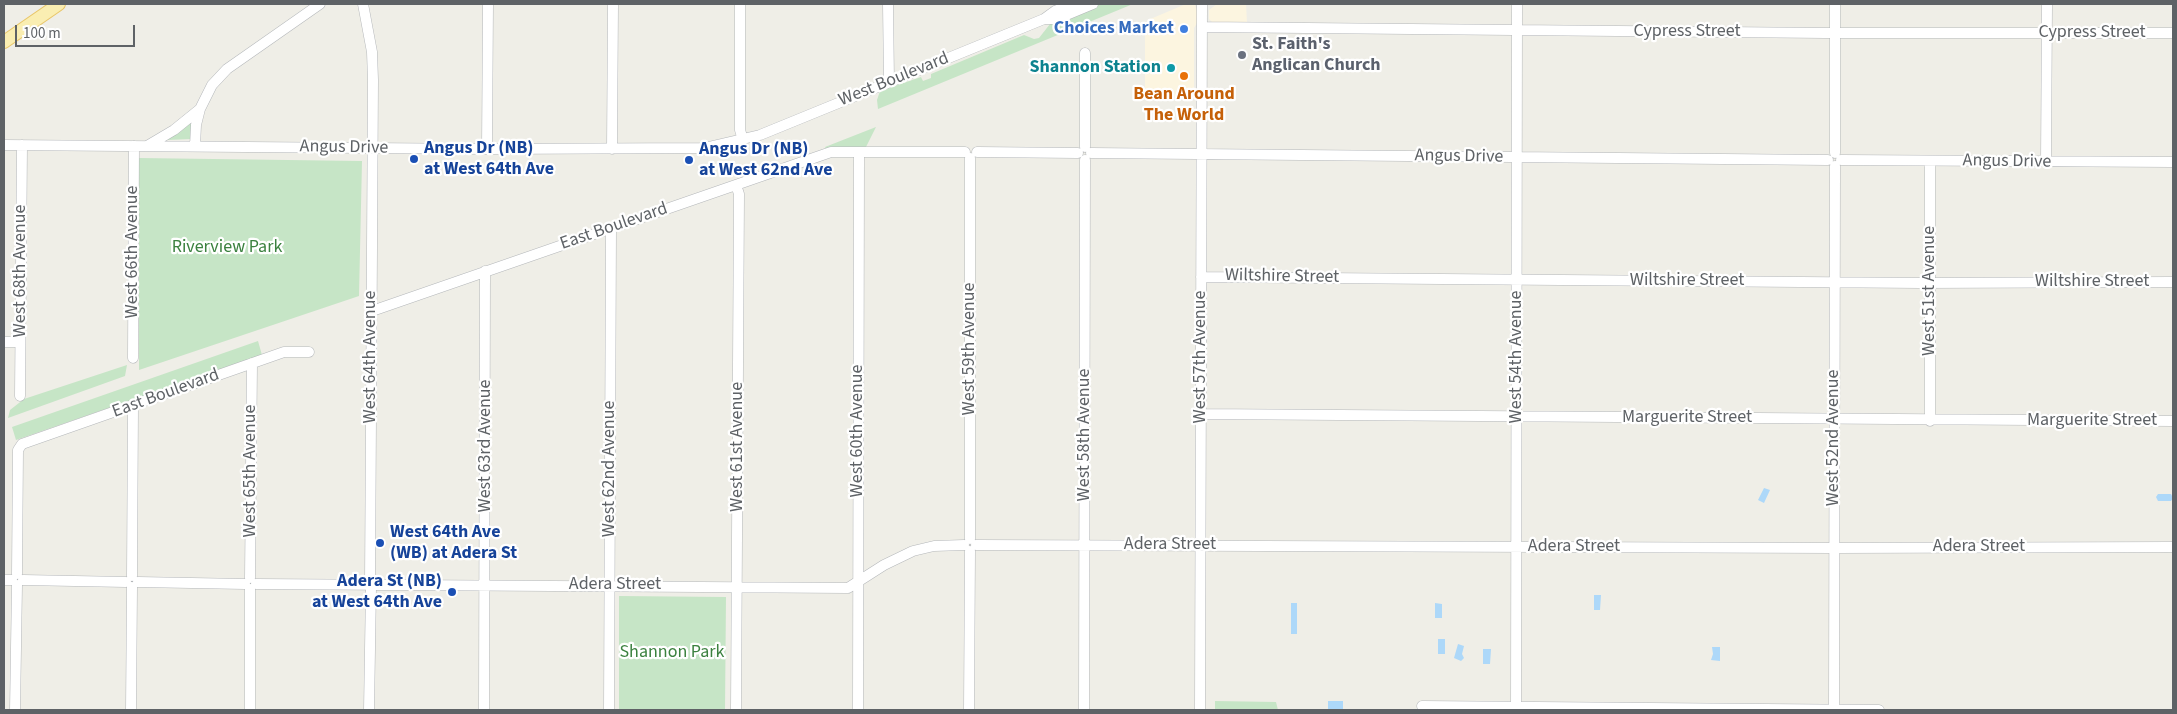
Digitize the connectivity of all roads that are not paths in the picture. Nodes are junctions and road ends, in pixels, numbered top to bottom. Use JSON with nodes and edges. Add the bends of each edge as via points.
{"nodes":[{"id":1,"x":59,"y":4,"type":"edge"},
{"id":2,"x":320,"y":4,"type":"edge"},
{"id":3,"x":363,"y":4,"type":"edge"},
{"id":4,"x":488,"y":4,"type":"edge"},
{"id":5,"x":613,"y":4,"type":"edge"},
{"id":6,"x":740,"y":4,"type":"edge"},
{"id":7,"x":888,"y":4,"type":"edge"},
{"id":8,"x":1073,"y":4,"type":"edge"},
{"id":9,"x":1093,"y":4,"type":"edge"},
{"id":10,"x":1202,"y":4,"type":"edge"},
{"id":11,"x":1517,"y":4,"type":"edge"},
{"id":12,"x":1835,"y":4,"type":"edge"},
{"id":13,"x":2047,"y":4,"type":"edge"},
{"id":14,"x":1044,"y":19,"type":"junction"},
{"id":15,"x":1202,"y":27,"type":"junction"},
{"id":16,"x":1517,"y":30,"type":"junction"},
{"id":17,"x":1835,"y":33,"type":"junction"},
{"id":18,"x":2047,"y":33,"type":"junction"},
{"id":19,"x":2173,"y":33,"type":"edge"},
{"id":20,"x":4,"y":42,"type":"edge"},
{"id":21,"x":1085,"y":53,"type":"dead end"},
{"id":22,"x":889,"y":82,"type":"junction"},
{"id":23,"x":200,"y":110,"type":"junction"},
{"id":24,"x":743,"y":140,"type":"junction"},
{"id":25,"x":4,"y":145,"type":"edge"},
{"id":26,"x":22,"y":145,"type":"junction"},
{"id":27,"x":134,"y":146,"type":"junction"},
{"id":28,"x":147,"y":146,"type":"junction"},
{"id":29,"x":195,"y":146,"type":"junction"},
{"id":30,"x":373,"y":148,"type":"junction"},
{"id":31,"x":487,"y":149,"type":"junction"},
{"id":32,"x":612,"y":149,"type":"junction"},
{"id":33,"x":859,"y":152,"type":"junction"},
{"id":34,"x":1085,"y":153,"type":"junction"},
{"id":35,"x":971,"y":154,"type":"junction"},
{"id":36,"x":1201,"y":154,"type":"junction"},
{"id":37,"x":1517,"y":157,"type":"junction"},
{"id":38,"x":1835,"y":160,"type":"junction"},
{"id":39,"x":1930,"y":161,"type":"junction"},
{"id":40,"x":2046,"y":162,"type":"junction"},
{"id":41,"x":2173,"y":162,"type":"edge"},
{"id":42,"x":736,"y":185,"type":"junction"},
{"id":43,"x":611,"y":228,"type":"junction"},
{"id":44,"x":485,"y":271,"type":"junction"},
{"id":45,"x":1201,"y":277,"type":"junction"},
{"id":46,"x":1516,"y":280,"type":"junction"},
{"id":47,"x":1835,"y":282,"type":"junction"},
{"id":48,"x":2173,"y":282,"type":"edge"},
{"id":49,"x":1930,"y":283,"type":"junction"},
{"id":50,"x":372,"y":311,"type":"junction"},
{"id":51,"x":4,"y":342,"type":"edge"},
{"id":52,"x":20,"y":342,"type":"junction"},
{"id":53,"x":309,"y":352,"type":"dead end"},
{"id":54,"x":133,"y":358,"type":"dead end"},
{"id":55,"x":252,"y":363,"type":"junction"},
{"id":56,"x":20,"y":396,"type":"dead end"},
{"id":57,"x":133,"y":406,"type":"junction"},
{"id":58,"x":1201,"y":414,"type":"junction"},
{"id":59,"x":1517,"y":416,"type":"junction"},
{"id":60,"x":1834,"y":419,"type":"junction"},
{"id":61,"x":1930,"y":421,"type":"junction"},
{"id":62,"x":2173,"y":421,"type":"edge"},
{"id":63,"x":1201,"y":544,"type":"junction"},
{"id":64,"x":970,"y":545,"type":"junction"},
{"id":65,"x":1084,"y":545,"type":"junction"},
{"id":66,"x":1516,"y":547,"type":"junction"},
{"id":67,"x":2173,"y":547,"type":"edge"},
{"id":68,"x":1834,"y":548,"type":"junction"},
{"id":69,"x":15,"y":580,"type":"edge"},
{"id":70,"x":132,"y":581,"type":"junction"},
{"id":71,"x":857,"y":582,"type":"junction"},
{"id":72,"x":250,"y":584,"type":"junction"},
{"id":73,"x":485,"y":585,"type":"junction"},
{"id":74,"x":610,"y":585,"type":"junction"},
{"id":75,"x":737,"y":586,"type":"junction"},
{"id":76,"x":366,"y":588,"type":"junction"},
{"id":77,"x":1422,"y":706,"type":"dead end"},
{"id":78,"x":1516,"y":708,"type":"edge"},
{"id":79,"x":15,"y":710,"type":"edge"},
{"id":80,"x":131,"y":710,"type":"edge"},
{"id":81,"x":250,"y":710,"type":"edge"},
{"id":82,"x":369,"y":710,"type":"edge"},
{"id":83,"x":484,"y":710,"type":"edge"},
{"id":84,"x":609,"y":710,"type":"edge"},
{"id":85,"x":736,"y":710,"type":"edge"},
{"id":86,"x":858,"y":710,"type":"edge"},
{"id":87,"x":969,"y":710,"type":"edge"},
{"id":88,"x":1084,"y":710,"type":"edge"},
{"id":89,"x":1200,"y":710,"type":"edge"},
{"id":90,"x":1834,"y":710,"type":"edge"},
{"id":91,"x":1879,"y":710,"type":"edge"}],
"edges":[{"from":1,"to":20,"type":"main road"},
{"from":2,"to":23,"type":"street","via":[[227,69],[212,85]]},
{"from":3,"to":30,"type":"street","name":"West 64th Avenue","via":[[372,52]]},
{"from":4,"to":31,"type":"street"},
{"from":5,"to":32,"type":"street"},
{"from":6,"to":24,"type":"street","via":[[740,130]]},
{"from":7,"to":22,"type":"street"},
{"from":8,"to":14,"type":"street","name":"West Boulevard"},
{"from":9,"to":14,"type":"street","name":"West Boulevard","via":[[1056,19]]},
{"from":10,"to":15,"type":"street","name":"West 57th Avenue"},
{"from":11,"to":16,"type":"street","name":"West 54th Avenue"},
{"from":12,"to":17,"type":"street","name":"West 52nd Avenue"},
{"from":13,"to":18,"type":"street"},
{"from":14,"to":22,"type":"street","name":"West Boulevard"},
{"from":15,"to":16,"type":"street","name":"Cypress Street"},
{"from":15,"to":36,"type":"street","name":"West 57th Avenue"},
{"from":16,"to":17,"type":"street","name":"Cypress Street"},
{"from":16,"to":37,"type":"street","name":"West 54th Avenue"},
{"from":17,"to":18,"type":"street","name":"Cypress Street"},
{"from":17,"to":38,"type":"street","name":"West 52nd Avenue"},
{"from":18,"to":19,"type":"street","name":"Cypress Street"},
{"from":18,"to":40,"type":"street"},
{"from":21,"to":34,"type":"street","name":"West 58th Avenue"},
{"from":22,"to":24,"type":"street","name":"West Boulevard"},
{"from":23,"to":28,"type":"street"},
{"from":23,"to":29,"type":"street"},
{"from":24,"to":32,"type":"street","name":"Angus Drive","via":[[704,148]]},
{"from":25,"to":26,"type":"street","name":"Angus Drive"},
{"from":26,"to":27,"type":"street","name":"Angus Drive"},
{"from":26,"to":52,"type":"street","name":"West 68th Avenue"},
{"from":27,"to":28,"type":"street","name":"Angus Drive"},
{"from":27,"to":54,"type":"street","name":"West 66th Avenue"},
{"from":28,"to":29,"type":"street","name":"Angus Drive"},
{"from":29,"to":30,"type":"street","name":"Angus Drive"},
{"from":30,"to":31,"type":"street","name":"Angus Drive"},
{"from":30,"to":50,"type":"street","name":"West 64th Avenue"},
{"from":31,"to":32,"type":"street","name":"Angus Drive"},
{"from":33,"to":35,"type":"street","name":"Angus Drive"},
{"from":33,"to":42,"type":"street","name":"East Boulevard","via":[[831,152]]},
{"from":33,"to":71,"type":"street","name":"West 60th Avenue"},
{"from":34,"to":35,"type":"street","name":"Angus Drive"},
{"from":34,"to":36,"type":"street","name":"Angus Drive"},
{"from":34,"to":65,"type":"street","name":"West 58th Avenue"},
{"from":35,"to":64,"type":"street","name":"West 59th Avenue"},
{"from":36,"to":37,"type":"street","name":"Angus Drive"},
{"from":36,"to":45,"type":"street","name":"West 57th Avenue"},
{"from":37,"to":38,"type":"street","name":"Angus Drive"},
{"from":37,"to":46,"type":"street","name":"West 54th Avenue"},
{"from":38,"to":39,"type":"street","name":"Angus Drive"},
{"from":38,"to":47,"type":"street","name":"West 52nd Avenue"},
{"from":39,"to":40,"type":"street","name":"Angus Drive"},
{"from":39,"to":49,"type":"street","name":"West 51st Avenue"},
{"from":40,"to":41,"type":"street","name":"Angus Drive"},
{"from":42,"to":43,"type":"street","name":"East Boulevard"},
{"from":42,"to":75,"type":"street","name":"West 61st Avenue","via":[[740,194]]},
{"from":43,"to":44,"type":"street","name":"East Boulevard"},
{"from":43,"to":74,"type":"street","name":"West 62nd Avenue"},
{"from":44,"to":50,"type":"street","name":"East Boulevard"},
{"from":44,"to":73,"type":"street","name":"West 63rd Avenue"},
{"from":45,"to":46,"type":"street","name":"Wiltshire Street"},
{"from":45,"to":58,"type":"street","name":"West 57th Avenue"},
{"from":46,"to":47,"type":"street","name":"Wiltshire Street"},
{"from":46,"to":59,"type":"street","name":"West 54th Avenue"},
{"from":47,"to":49,"type":"street","name":"Wiltshire Street"},
{"from":47,"to":60,"type":"street","name":"West 52nd Avenue"},
{"from":48,"to":49,"type":"street","name":"Wiltshire Street"},
{"from":49,"to":61,"type":"street","name":"West 51st Avenue"},
{"from":50,"to":76,"type":"street","name":"West 64th Avenue"},
{"from":51,"to":52,"type":"street"},
{"from":52,"to":56,"type":"street","name":"West 68th Avenue"},
{"from":53,"to":55,"type":"street","name":"East Boulevard","via":[[284,352]]},
{"from":55,"to":57,"type":"street","name":"East Boulevard"},
{"from":55,"to":72,"type":"street","name":"West 65th Avenue"},
{"from":57,"to":69,"type":"street","name":"East Boulevard","via":[[19,446]]},
{"from":57,"to":70,"type":"street"},
{"from":58,"to":59,"type":"street","name":"Marguerite Street"},
{"from":58,"to":63,"type":"street","name":"West 57th Avenue"},
{"from":59,"to":60,"type":"street","name":"Marguerite Street"},
{"from":59,"to":66,"type":"street","name":"West 54th Avenue"},
{"from":60,"to":61,"type":"street","name":"Marguerite Street"},
{"from":60,"to":68,"type":"street","name":"West 52nd Avenue"},
{"from":61,"to":62,"type":"street","name":"Marguerite Street"},
{"from":63,"to":65,"type":"street","name":"Adera Street","via":[[1194,547]]},
{"from":63,"to":66,"type":"street","name":"Adera Street"},
{"from":63,"to":89,"type":"street","name":"West 57th Avenue"},
{"from":64,"to":65,"type":"street","name":"Adera Street"},
{"from":64,"to":71,"type":"street","name":"Adera Street","via":[[934,546],[913,551]]},
{"from":64,"to":87,"type":"street","name":"West 59th Avenue"},
{"from":65,"to":88,"type":"street","name":"West 58th Avenue"},
{"from":66,"to":68,"type":"street","name":"Adera Street"},
{"from":66,"to":78,"type":"street","name":"West 54th Avenue"},
{"from":67,"to":68,"type":"street","name":"Adera Street"},
{"from":68,"to":90,"type":"street","name":"West 52nd Avenue"},
{"from":69,"to":70,"type":"street","name":"Adera Street"},
{"from":69,"to":79,"type":"street"},
{"from":70,"to":72,"type":"street","name":"Adera Street"},
{"from":70,"to":80,"type":"street"},
{"from":71,"to":75,"type":"street","name":"Adera Street","via":[[848,588]]},
{"from":71,"to":86,"type":"street","name":"West 60th Avenue"},
{"from":72,"to":76,"type":"street","name":"Adera Street"},
{"from":72,"to":81,"type":"street","name":"West 65th Avenue"},
{"from":73,"to":74,"type":"street","name":"Adera Street"},
{"from":73,"to":76,"type":"street","name":"Adera Street"},
{"from":73,"to":83,"type":"street","name":"West 63rd Avenue"},
{"from":74,"to":75,"type":"street","name":"Adera Street"},
{"from":74,"to":84,"type":"street","name":"West 62nd Avenue"},
{"from":75,"to":85,"type":"street","name":"West 61st Avenue"},
{"from":76,"to":82,"type":"street","name":"West 64th Avenue"},
{"from":77,"to":78,"type":"street"},
{"from":78,"to":90,"type":"street"},
{"from":90,"to":91,"type":"street"}]}
